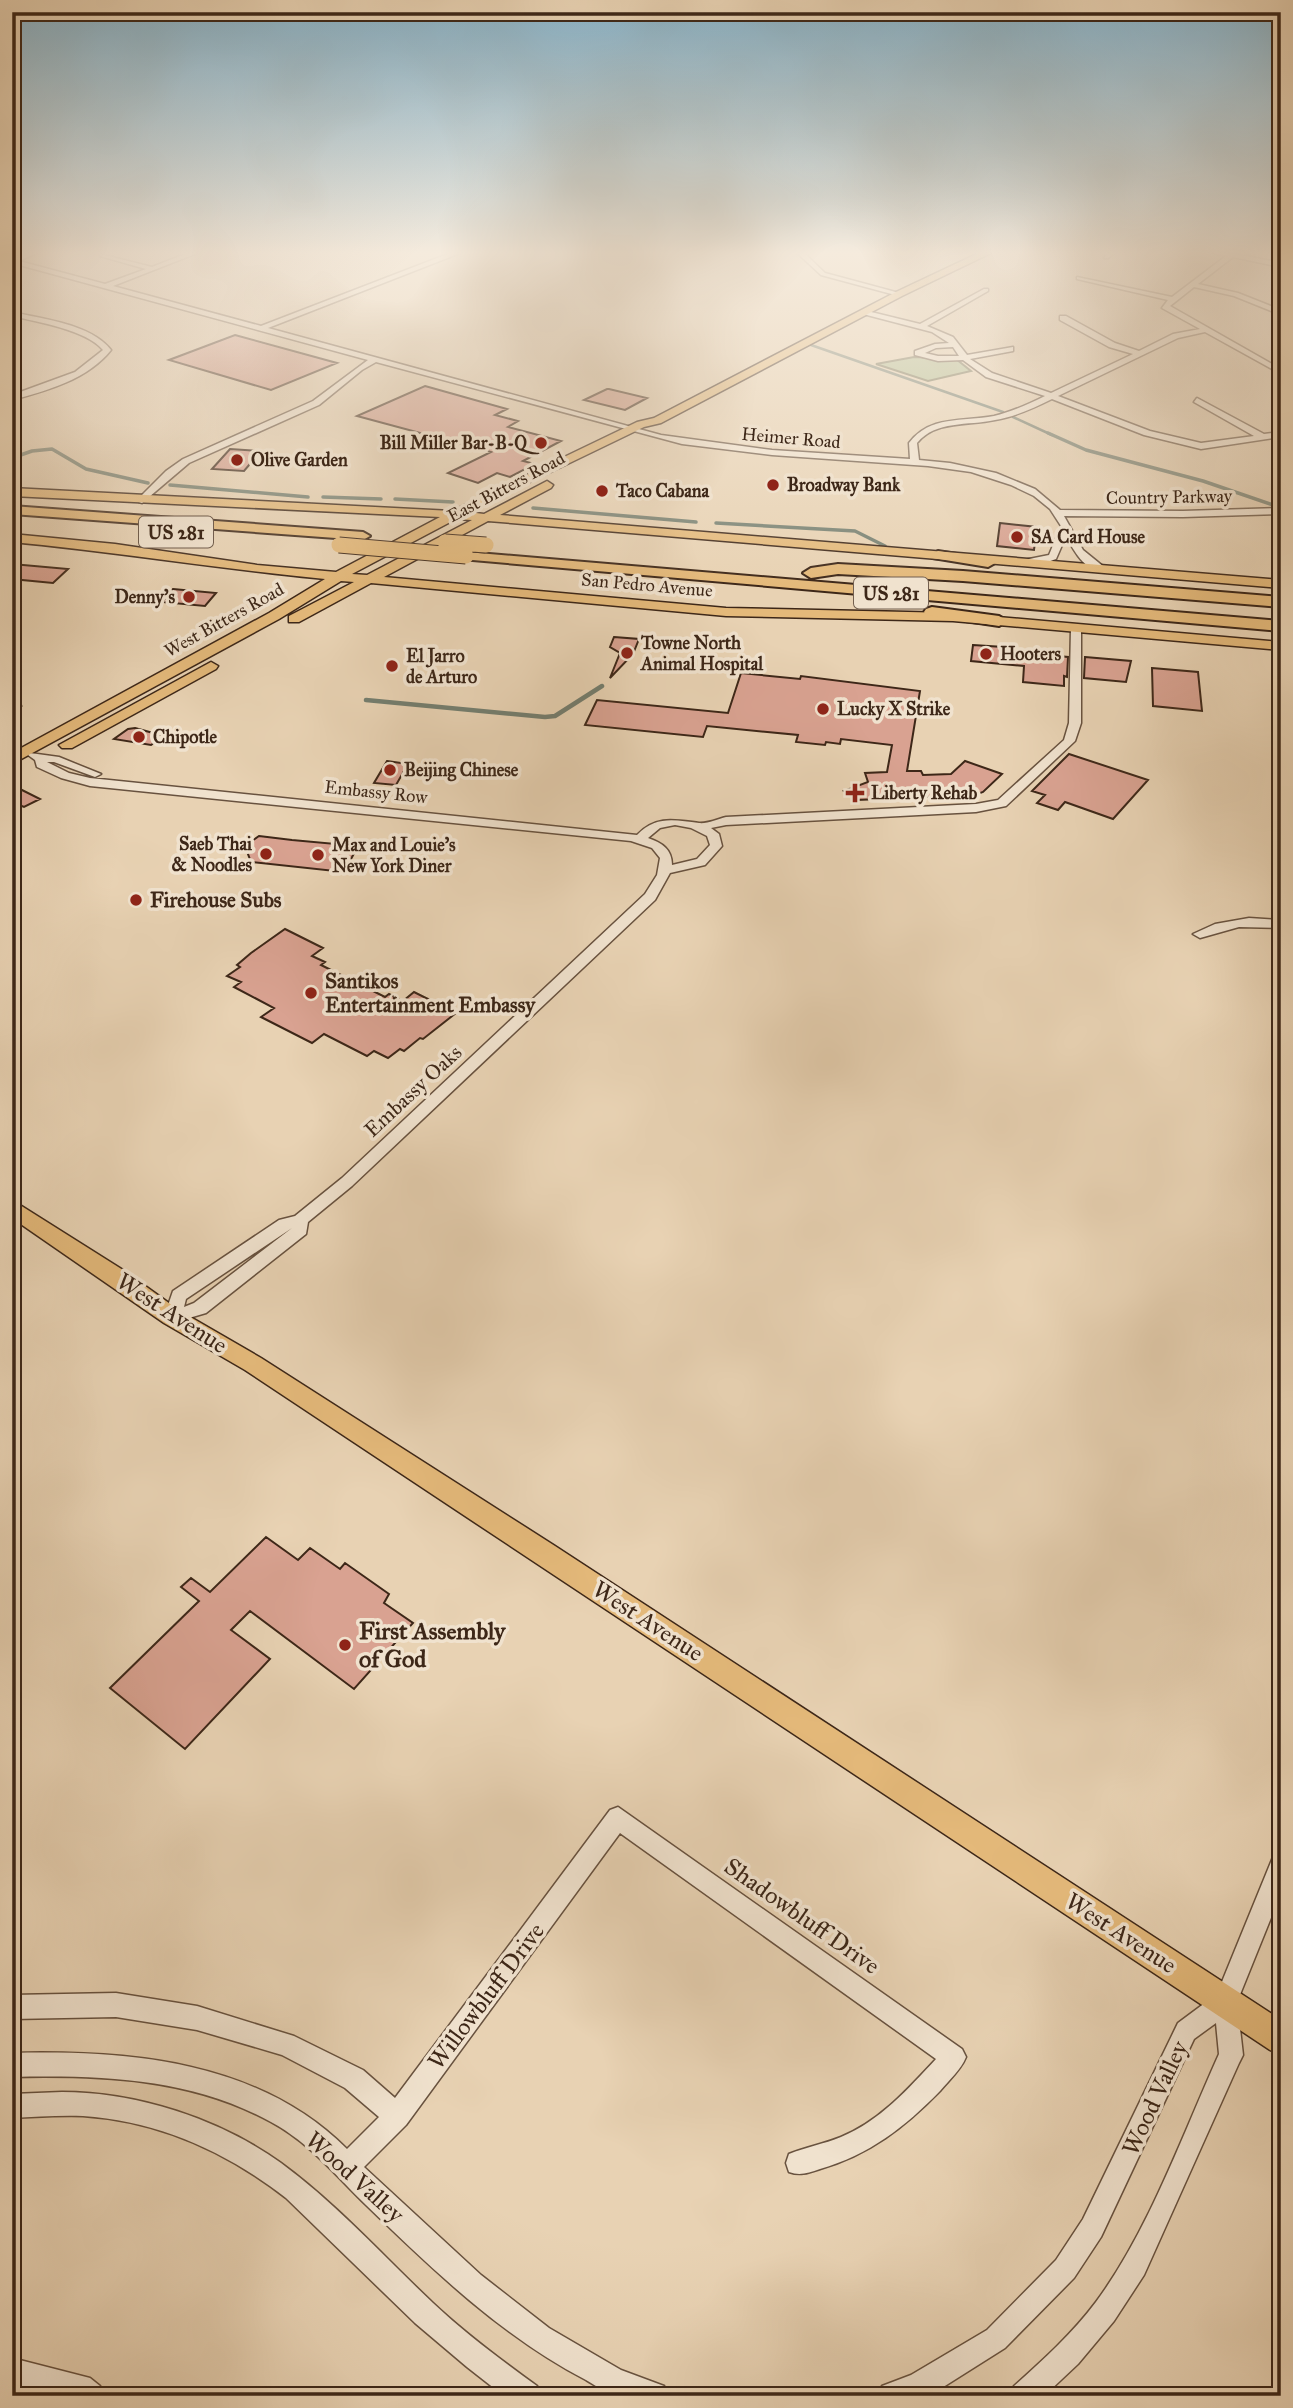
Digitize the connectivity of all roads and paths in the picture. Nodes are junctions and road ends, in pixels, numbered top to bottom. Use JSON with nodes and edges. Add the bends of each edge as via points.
{"nodes":[{"id":1,"x":97,"y":362,"type":"edge"},
{"id":2,"x":368,"y":362,"type":"edge"},
{"id":3,"x":387,"y":362,"type":"edge"},
{"id":4,"x":769,"y":362,"type":"edge"},
{"id":5,"x":971,"y":362,"type":"edge"},
{"id":6,"x":1124,"y":362,"type":"edge"},
{"id":7,"x":1263,"y":362,"type":"edge"},
{"id":8,"x":1281,"y":372,"type":"edge"},
{"id":9,"x":1051,"y":396,"type":"junction"},
{"id":10,"x":12,"y":398,"type":"edge"},
{"id":11,"x":1197,"y":400,"type":"dead end"},
{"id":12,"x":657,"y":421,"type":"junction"},
{"id":13,"x":630,"y":429,"type":"junction"},
{"id":14,"x":644,"y":433,"type":"junction"},
{"id":15,"x":1281,"y":434,"type":"edge"},
{"id":16,"x":1263,"y":437,"type":"junction"},
{"id":17,"x":915,"y":460,"type":"junction"},
{"id":18,"x":12,"y":494,"type":"edge"},
{"id":19,"x":142,"y":500,"type":"junction"},
{"id":20,"x":519,"y":500,"type":"junction"},
{"id":21,"x":12,"y":510,"type":"edge"},
{"id":22,"x":398,"y":510,"type":"junction"},
{"id":23,"x":1281,"y":511,"type":"edge"},
{"id":24,"x":1059,"y":513,"type":"junction"},
{"id":25,"x":455,"y":515,"type":"junction"},
{"id":26,"x":486,"y":517,"type":"junction"},
{"id":27,"x":12,"y":519,"type":"edge"},
{"id":28,"x":542,"y":522,"type":"junction"},
{"id":29,"x":226,"y":526,"type":"junction"},
{"id":30,"x":1065,"y":528,"type":"junction"},
{"id":31,"x":12,"y":538,"type":"edge"},
{"id":32,"x":937,"y":555,"type":"junction"},
{"id":33,"x":500,"y":559,"type":"junction"},
{"id":34,"x":1027,"y":562,"type":"junction"},
{"id":35,"x":257,"y":569,"type":"junction"},
{"id":36,"x":1101,"y":569,"type":"junction"},
{"id":37,"x":811,"y":573,"type":"junction"},
{"id":38,"x":339,"y":577,"type":"junction"},
{"id":39,"x":369,"y":579,"type":"junction"},
{"id":40,"x":1281,"y":584,"type":"edge"},
{"id":41,"x":473,"y":589,"type":"junction"},
{"id":42,"x":1281,"y":595,"type":"edge"},
{"id":43,"x":1281,"y":602,"type":"edge"},
{"id":44,"x":294,"y":604,"type":"junction"},
{"id":45,"x":1281,"y":613,"type":"edge"},
{"id":46,"x":999,"y":621,"type":"junction"},
{"id":47,"x":1281,"y":626,"type":"edge"},
{"id":48,"x":1076,"y":628,"type":"junction"},
{"id":49,"x":1281,"y":646,"type":"edge"},
{"id":50,"x":19,"y":755,"type":"edge"},
{"id":51,"x":41,"y":759,"type":"junction"},
{"id":52,"x":12,"y":772,"type":"edge"},
{"id":53,"x":701,"y":827,"type":"junction"},
{"id":54,"x":640,"y":839,"type":"junction"},
{"id":55,"x":667,"y":870,"type":"junction"},
{"id":56,"x":1281,"y":924,"type":"edge"},
{"id":57,"x":1200,"y":934,"type":"dead end"},
{"id":58,"x":12,"y":1208,"type":"edge"},
{"id":59,"x":172,"y":1317,"type":"junction"},
{"id":60,"x":618,"y":1818,"type":"joint"},
{"id":61,"x":1281,"y":1865,"type":"edge"},
{"id":62,"x":1225,"y":2002,"type":"junction"},
{"id":63,"x":12,"y":2007,"type":"edge"},
{"id":64,"x":1281,"y":2039,"type":"edge"},
{"id":65,"x":12,"y":2066,"type":"edge"},
{"id":66,"x":12,"y":2106,"type":"edge"},
{"id":67,"x":397,"y":2116,"type":"junction"},
{"id":68,"x":799,"y":2163,"type":"dead end"},
{"id":69,"x":347,"y":2167,"type":"junction"},
{"id":70,"x":12,"y":2371,"type":"edge"},
{"id":71,"x":921,"y":2391,"type":"edge"},
{"id":72,"x":90,"y":2396,"type":"edge"},
{"id":73,"x":527,"y":2396,"type":"edge"},
{"id":74,"x":654,"y":2396,"type":"edge"},
{"id":75,"x":892,"y":2396,"type":"edge"},
{"id":76,"x":1024,"y":2396,"type":"edge"}],
"edges":[{"from":1,"to":10,"type":"street"},
{"from":2,"to":19,"type":"street","via":[[316,403],[177,465]]},
{"from":3,"to":13,"type":"street","name":"Heimer Road"},
{"from":4,"to":12,"type":"main road","name":"East Bitters Road"},
{"from":5,"to":9,"type":"street","via":[[989,375]]},
{"from":6,"to":9,"type":"street"},
{"from":7,"to":8,"type":"street"},
{"from":9,"to":16,"type":"street","via":[[1134,429],[1201,446]]},
{"from":9,"to":17,"type":"street","via":[[1014,413],[931,427],[913,443]]},
{"from":11,"to":16,"type":"street"},
{"from":12,"to":13,"type":"main road","name":"East Bitters Road"},
{"from":12,"to":14,"type":"main road","name":"East Bitters Road"},
{"from":13,"to":14,"type":"street","name":"Heimer Road"},
{"from":13,"to":25,"type":"main road","name":"East Bitters Road"},
{"from":14,"to":17,"type":"street","name":"Heimer Road","via":[[732,448]]},
{"from":14,"to":20,"type":"main road","name":"East Bitters Road"},
{"from":15,"to":16,"type":"street"},
{"from":17,"to":24,"type":"street","name":"Heimer Road","via":[[1001,478],[1037,494]]},
{"from":18,"to":19,"type":"main road"},
{"from":18,"to":29,"type":"highway"},
{"from":19,"to":22,"type":"main road"},
{"from":20,"to":26,"type":"main road","name":"East Bitters Road"},
{"from":20,"to":28,"type":"main road","via":[[521,513]]},
{"from":21,"to":29,"type":"highway","number":"US 281"},
{"from":22,"to":25,"type":"main road"},
{"from":22,"to":35,"type":"main road","via":[[414,517],[411,527],[341,563],[314,569]]},
{"from":23,"to":24,"type":"street","name":"Country Parkway"},
{"from":24,"to":30,"type":"street"},
{"from":25,"to":26,"type":"main road"},
{"from":25,"to":38,"type":"main road","name":"West Bitters Road"},
{"from":26,"to":28,"type":"main road"},
{"from":26,"to":39,"type":"main road","name":"East Bitters Road"},
{"from":27,"to":33,"type":"highway","number":"US 281","bridge":true},
{"from":28,"to":32,"type":"main road"},
{"from":28,"to":41,"type":"main road","via":[[489,528],[421,568],[421,574],[429,579]]},
{"from":29,"to":37,"type":"highway","number":"US 281","bridge":true},
{"from":30,"to":34,"type":"street","via":[[1053,557]]},
{"from":30,"to":36,"type":"street","via":[[1080,556]]},
{"from":31,"to":35,"type":"main road","name":"San Pedro Avenue"},
{"from":32,"to":34,"type":"main road"},
{"from":32,"to":42,"type":"highway"},
{"from":33,"to":46,"type":"highway"},
{"from":33,"to":47,"type":"highway","number":"US 281"},
{"from":34,"to":36,"type":"main road"},
{"from":35,"to":38,"type":"main road","name":"San Pedro Avenue"},
{"from":35,"to":44,"type":"main road","via":[[299,583],[302,594]]},
{"from":36,"to":40,"type":"main road"},
{"from":37,"to":43,"type":"highway","via":[[838,569],[963,576]]},
{"from":37,"to":45,"type":"highway","number":"US 281"},
{"from":38,"to":39,"type":"main road","name":"San Pedro Avenue"},
{"from":38,"to":44,"type":"main road","name":"West Bitters Road"},
{"from":39,"to":41,"type":"main road","name":"San Pedro Avenue"},
{"from":39,"to":51,"type":"main road","name":"West Bitters Road"},
{"from":41,"to":46,"type":"main road","name":"San Pedro Avenue","via":[[753,613]]},
{"from":44,"to":50,"type":"main road","name":"West Bitters Road"},
{"from":46,"to":48,"type":"main road","name":"San Pedro Avenue"},
{"from":48,"to":49,"type":"main road","name":"San Pedro Avenue"},
{"from":48,"to":53,"type":"street","via":[[1075,723],[1069,741],[1002,803],[726,821]]},
{"from":50,"to":51,"type":"street","name":"Embassy Row"},
{"from":51,"to":52,"type":"main road","name":"West Bitters Road"},
{"from":51,"to":54,"type":"street","name":"Embassy Row","via":[[41,765],[49,770],[90,782]]},
{"from":53,"to":54,"type":"street","via":[[664,823]]},
{"from":53,"to":55,"type":"street","via":[[713,834],[716,846],[711,855]]},
{"from":54,"to":55,"type":"street","via":[[664,852]]},
{"from":55,"to":59,"type":"street","name":"Embassy Oaks","via":[[650,897],[347,1182],[300,1220],[300,1230],[200,1308]]},
{"from":56,"to":57,"type":"street","via":[[1246,921]]},
{"from":58,"to":59,"type":"main road","name":"West Avenue"},
{"from":59,"to":62,"type":"main road","name":"West Avenue","via":[[253,1364],[546,1554]]},
{"from":60,"to":67,"type":"street","name":"Willowbluff Drive"},
{"from":60,"to":68,"type":"street","name":"Shadowbluff Drive","via":[[954,2057],[879,2132],[834,2154]]},
{"from":61,"to":62,"type":"street"},
{"from":62,"to":64,"type":"main road","name":"West Avenue"},
{"from":62,"to":71,"type":"street","name":"Wood Valley","via":[[1186,2031],[1092,2228],[1065,2269],[996,2339]]},
{"from":62,"to":76,"type":"street","via":[[1231,2055],[1135,2266],[1069,2355]]},
{"from":63,"to":67,"type":"street","via":[[116,2005],[197,2018],[286,2044],[354,2079]]},
{"from":65,"to":69,"type":"street","name":"Wood Valley","via":[[137,2066],[186,2076],[273,2110],[316,2137]]},
{"from":66,"to":73,"type":"street","via":[[91,2105],[163,2121],[229,2147],[307,2200],[448,2334]]},
{"from":67,"to":69,"type":"street","name":"Willowbluff Drive"},
{"from":69,"to":74,"type":"street","name":"Wood Valley","via":[[541,2340],[585,2367]]},
{"from":70,"to":72,"type":"street","via":[[80,2388]]},
{"from":71,"to":75,"type":"street","name":"Wood Valley"}]}
